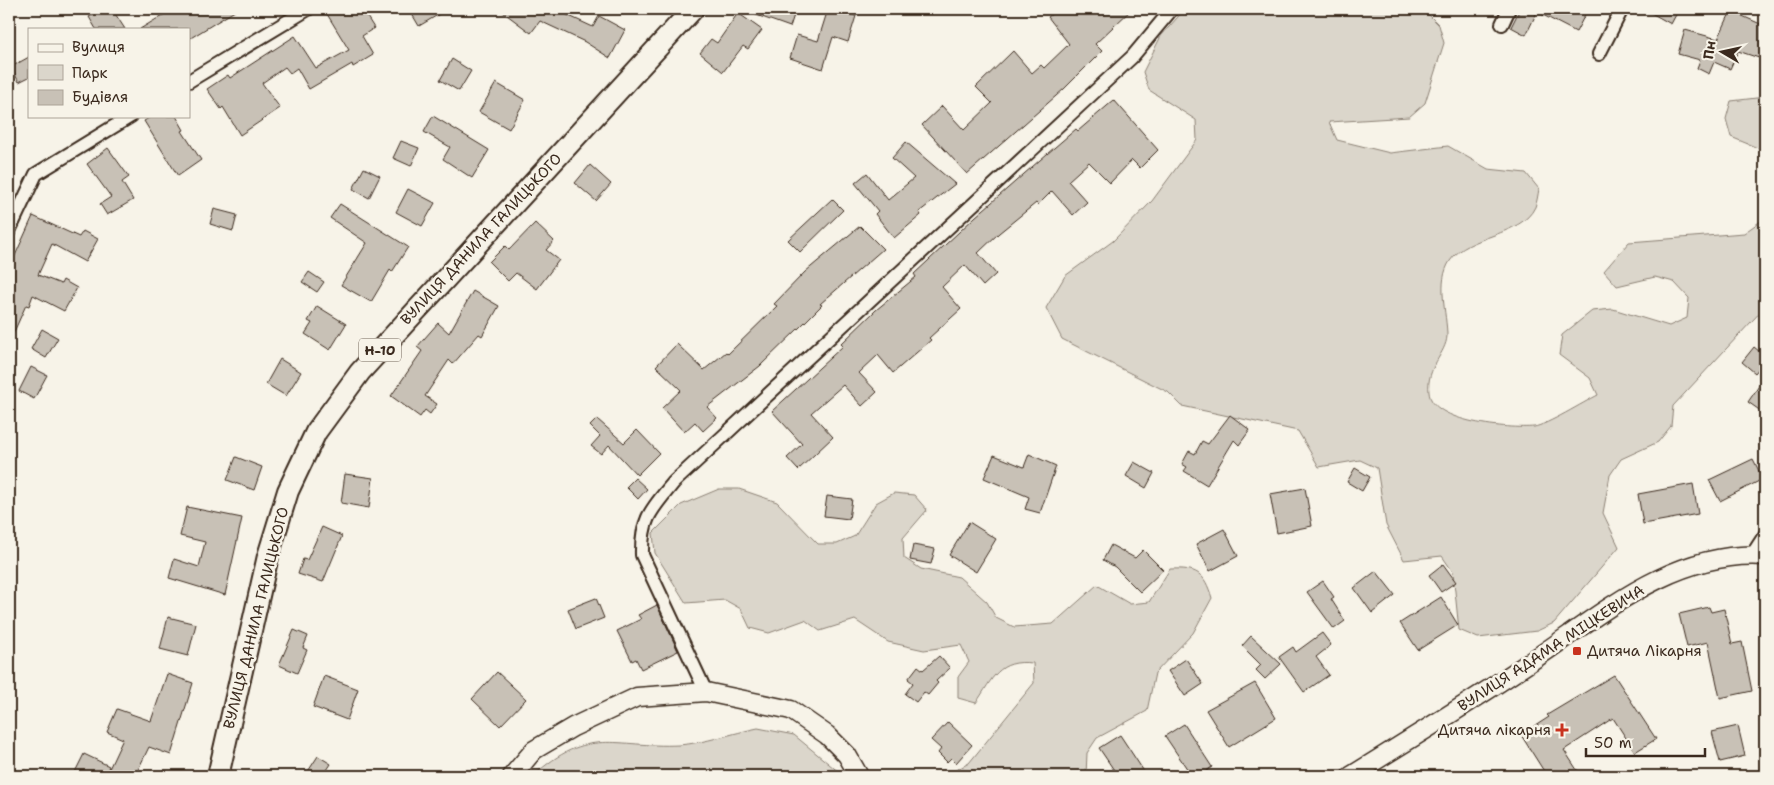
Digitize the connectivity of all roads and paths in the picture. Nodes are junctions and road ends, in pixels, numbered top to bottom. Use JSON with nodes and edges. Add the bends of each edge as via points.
{"nodes":[{"id":1,"x":308,"y":9,"type":"edge"},
{"id":2,"x":693,"y":9,"type":"edge"},
{"id":3,"x":1172,"y":9,"type":"edge"},
{"id":4,"x":1509,"y":9,"type":"edge"},
{"id":5,"x":1622,"y":9,"type":"edge"},
{"id":6,"x":1502,"y":24,"type":"dead end"},
{"id":7,"x":1599,"y":54,"type":"dead end"},
{"id":8,"x":190,"y":80,"type":"edge"},
{"id":9,"x":128,"y":118,"type":"edge"},
{"id":10,"x":9,"y":231,"type":"edge"},
{"id":11,"x":1765,"y":535,"type":"edge"},
{"id":12,"x":1759,"y":556,"type":"edge"},
{"id":13,"x":706,"y":692,"type":"junction"},
{"id":14,"x":218,"y":776,"type":"edge"},
{"id":15,"x":512,"y":776,"type":"edge"},
{"id":16,"x":858,"y":776,"type":"edge"},
{"id":17,"x":1351,"y":776,"type":"edge"}],
"edges":[{"from":1,"to":8,"type":"street"},
{"from":2,"to":14,"type":"main road","name":"ВУЛИЦЯ ДАНИЛА ГАЛИЦЬКОГО","number":"Н-10","via":[[360,372],[316,432],[288,490],[268,556]]},
{"from":3,"to":13,"type":"street","via":[[1132,57],[674,482],[648,513],[642,536],[642,555]]},
{"from":4,"to":6,"type":"street"},
{"from":5,"to":7,"type":"street"},
{"from":9,"to":10,"type":"street","via":[[36,174]]},
{"from":11,"to":12,"type":"street"},
{"from":12,"to":17,"type":"street","name":"ВУЛИЦЯ АДАМА МІЦКЕВИЧА","via":[[1683,568],[1634,591],[1518,670]]},
{"from":13,"to":15,"type":"street","via":[[637,698],[573,727],[534,750]]},
{"from":13,"to":16,"type":"street","via":[[791,710],[827,735],[847,756]]}]}
